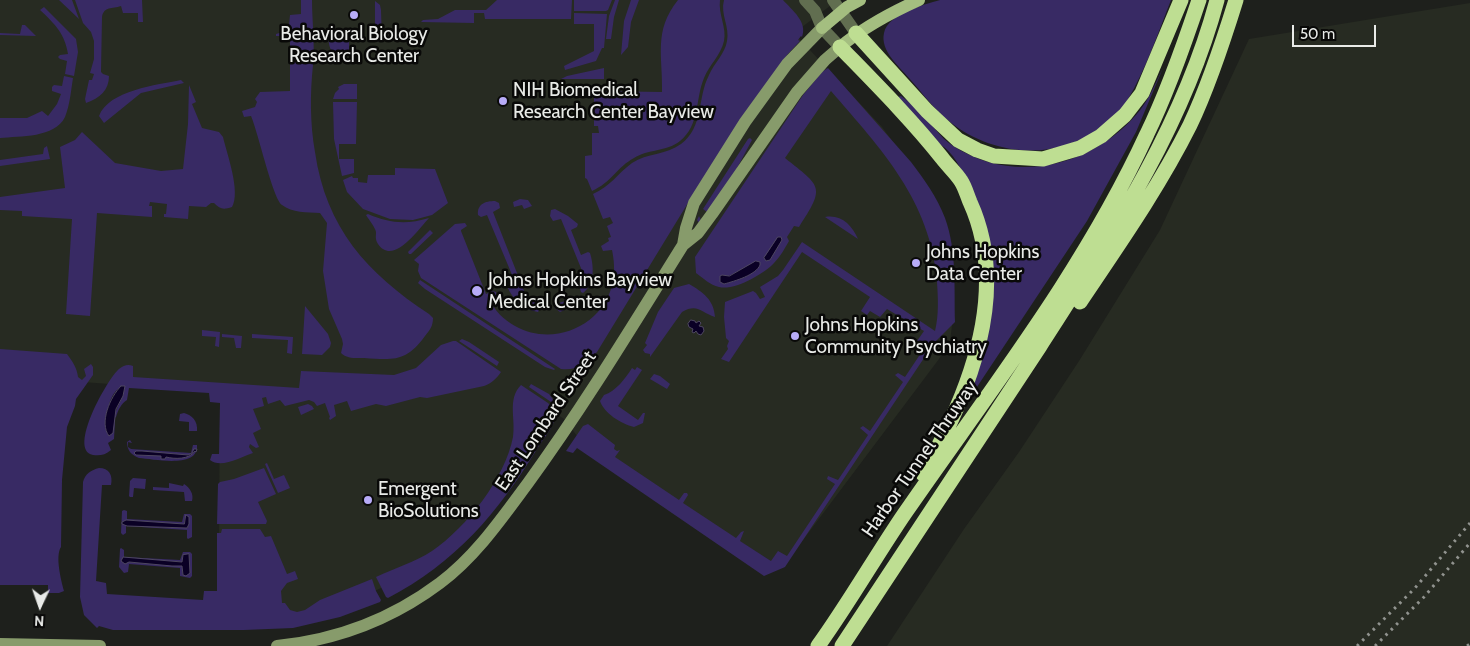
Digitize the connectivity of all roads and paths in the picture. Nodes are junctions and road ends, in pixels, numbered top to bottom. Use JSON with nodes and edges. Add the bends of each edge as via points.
{"nodes":[{"id":1,"x":805,"y":0,"type":"edge"},
{"id":2,"x":833,"y":0,"type":"edge"},
{"id":3,"x":860,"y":0,"type":"edge"},
{"id":4,"x":919,"y":0,"type":"edge"},
{"id":5,"x":1180,"y":0,"type":"edge"},
{"id":6,"x":1198,"y":0,"type":"edge"},
{"id":7,"x":1216,"y":0,"type":"edge"},
{"id":8,"x":1236,"y":0,"type":"edge"},
{"id":9,"x":841,"y":12,"type":"junction"},
{"id":10,"x":822,"y":28,"type":"junction"},
{"id":11,"x":856,"y":33,"type":"junction"},
{"id":12,"x":840,"y":47,"type":"junction"},
{"id":13,"x":683,"y":245,"type":"junction"},
{"id":14,"x":957,"y":474,"type":"junction"},
{"id":15,"x":904,"y":514,"type":"junction"},
{"id":16,"x":0,"y":644,"type":"edge"},
{"id":17,"x":100,"y":646,"type":"edge"},
{"id":18,"x":276,"y":646,"type":"edge"},
{"id":19,"x":818,"y":646,"type":"edge"},
{"id":20,"x":842,"y":646,"type":"edge"}],
"edges":[{"from":1,"to":10,"type":"street","via":[[815,11]]},
{"from":2,"to":9,"type":"street"},
{"from":3,"to":9,"type":"main road","name":"East Lombard Street"},
{"from":4,"to":11,"type":"main road","name":"East Lombard Street"},
{"from":5,"to":11,"type":"highway","via":[[1142,93],[1126,115],[1080,148],[1043,159],[994,156],[958,140]]},
{"from":6,"to":15,"type":"highway","name":"Harbor Tunnel Thruway","via":[[1188,36],[1147,135],[1106,213],[1028,338]]},
{"from":7,"to":14,"type":"highway","name":"Harbor Tunnel Thruway","via":[[1181,102],[1132,201]]},
{"from":8,"to":14,"type":"highway","via":[[1190,124],[1157,185],[1054,339]]},
{"from":9,"to":10,"type":"main road","name":"East Lombard Street"},
{"from":9,"to":11,"type":"street"},
{"from":10,"to":12,"type":"street"},
{"from":10,"to":13,"type":"main road","name":"East Lombard Street","via":[[787,64],[745,122],[694,203]]},
{"from":11,"to":12,"type":"main road","name":"East Lombard Street"},
{"from":12,"to":13,"type":"main road","name":"East Lombard Street","via":[[797,92],[698,233]]},
{"from":12,"to":15,"type":"highway","via":[[962,182],[977,216],[987,264],[984,316],[972,365],[954,415]]},
{"from":13,"to":18,"type":"main road","name":"East Lombard Street","via":[[556,445],[472,555],[442,582],[410,604],[370,624],[323,639]]},
{"from":14,"to":20,"type":"highway","name":"Harbor Tunnel Thruway"},
{"from":15,"to":19,"type":"highway","name":"Harbor Tunnel Thruway"},
{"from":16,"to":17,"type":"main road"}]}
